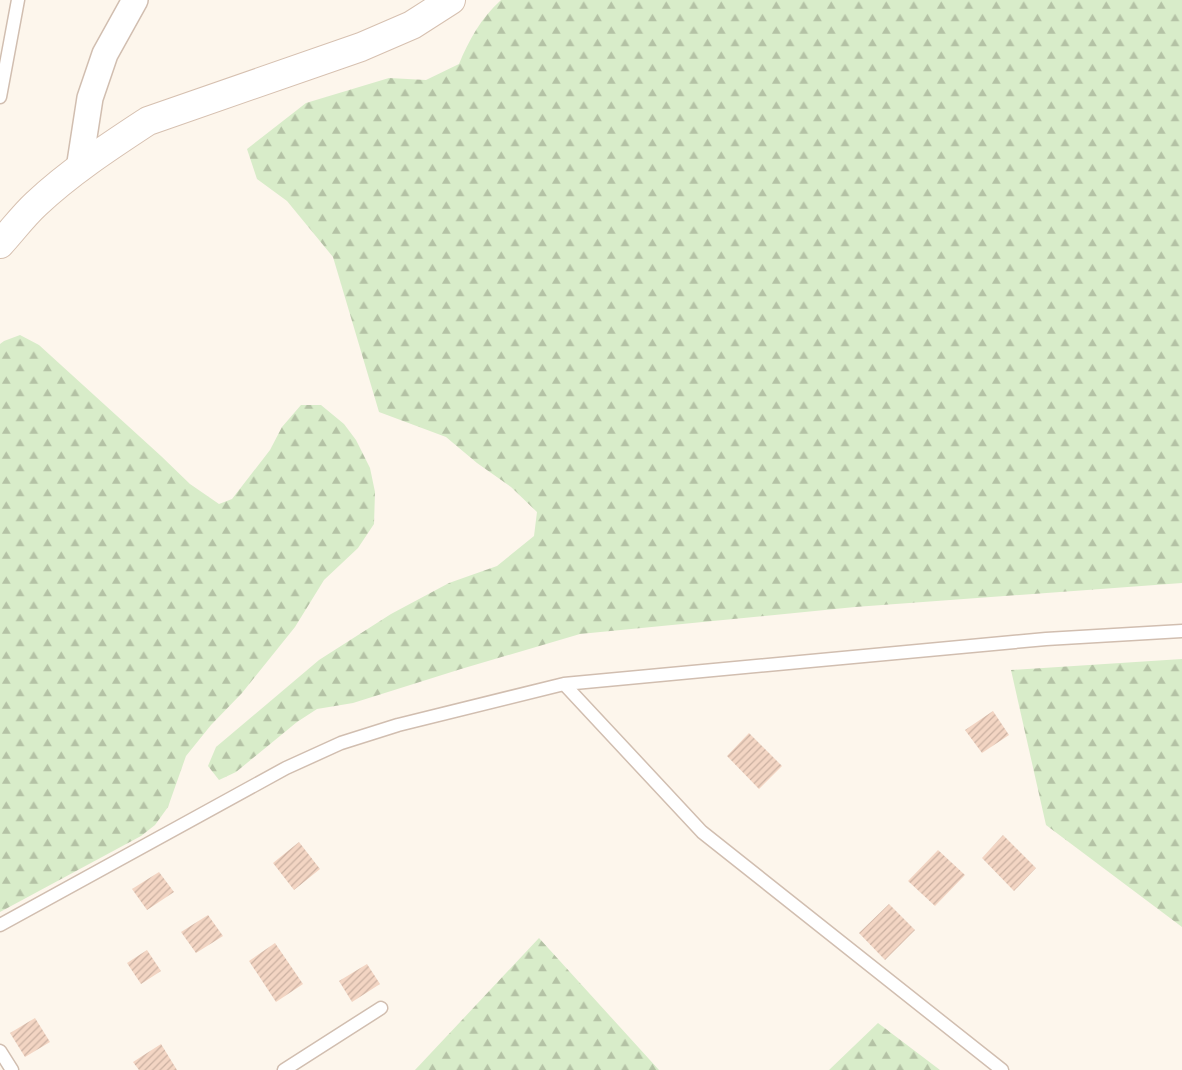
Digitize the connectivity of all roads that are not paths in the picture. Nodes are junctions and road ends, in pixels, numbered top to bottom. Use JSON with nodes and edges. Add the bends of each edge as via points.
{"nodes":[{"id":1,"x":18,"y":0,"type":"edge"},
{"id":2,"x":135,"y":0,"type":"edge"},
{"id":3,"x":451,"y":0,"type":"edge"},
{"id":4,"x":0,"y":97,"type":"edge"},
{"id":5,"x":79,"y":169,"type":"junction"},
{"id":6,"x":0,"y":244,"type":"edge"},
{"id":7,"x":1182,"y":631,"type":"edge"},
{"id":8,"x":564,"y":684,"type":"junction"},
{"id":9,"x":0,"y":926,"type":"edge"},
{"id":10,"x":380,"y":1008,"type":"dead end"},
{"id":11,"x":0,"y":1051,"type":"edge"},
{"id":12,"x":12,"y":1070,"type":"edge"},
{"id":13,"x":284,"y":1070,"type":"edge"},
{"id":14,"x":1002,"y":1070,"type":"edge"}],
"edges":[{"from":1,"to":4,"type":"lane"},
{"from":2,"to":5,"type":"street","via":[[105,54],[90,98]]},
{"from":3,"to":5,"type":"main road","via":[[412,25],[361,47],[148,121]]},
{"from":5,"to":6,"type":"main road","via":[[34,206]]},
{"from":7,"to":8,"type":"lane","via":[[1046,639]]},
{"from":8,"to":9,"type":"lane","via":[[398,725],[341,743],[286,768]]},
{"from":8,"to":14,"type":"lane","via":[[702,832]]},
{"from":10,"to":13,"type":"lane"},
{"from":11,"to":12,"type":"lane"}]}
